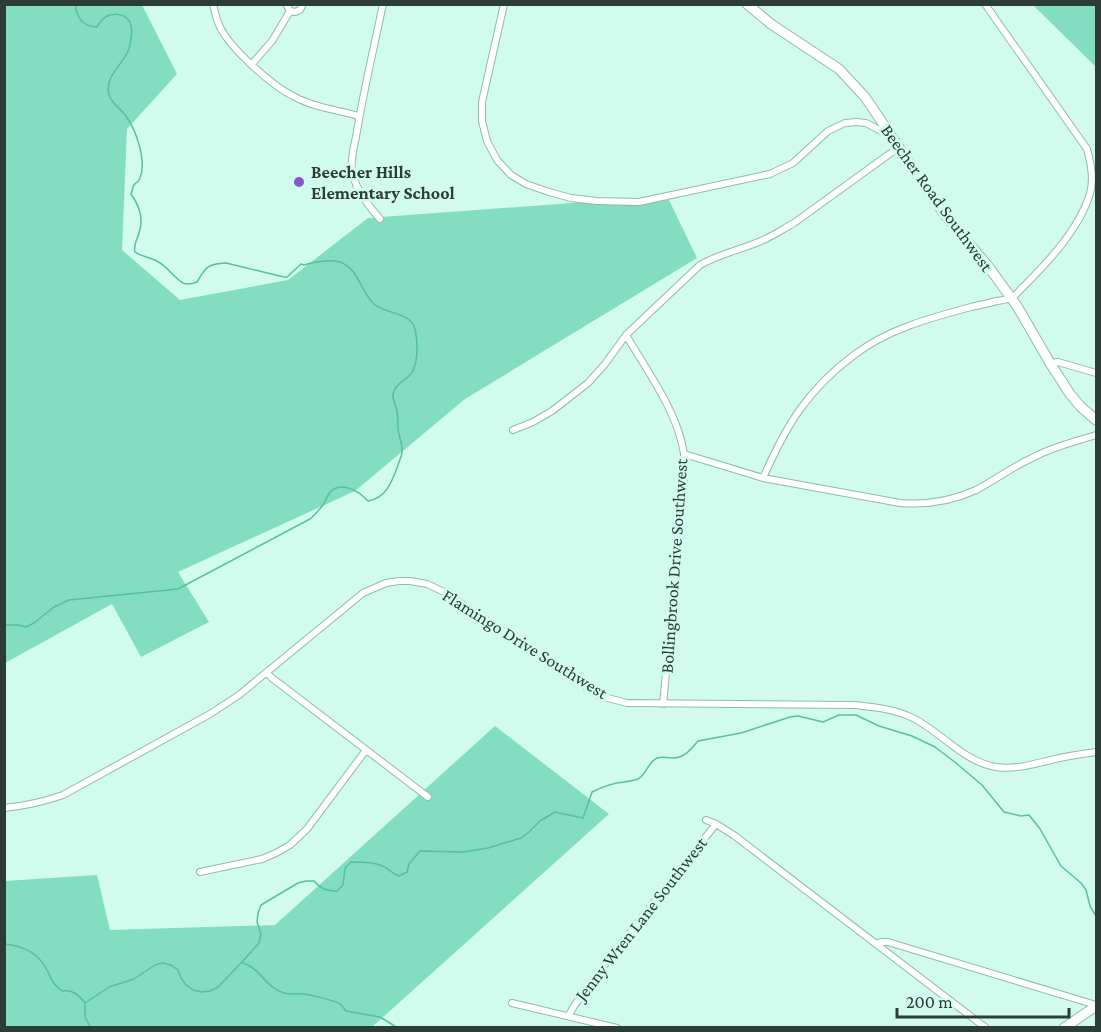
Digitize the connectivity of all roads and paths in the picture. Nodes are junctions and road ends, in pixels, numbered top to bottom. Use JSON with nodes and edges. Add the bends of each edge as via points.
{"nodes":[{"id":1,"x":213,"y":4,"type":"edge"},
{"id":2,"x":303,"y":4,"type":"edge"},
{"id":3,"x":383,"y":4,"type":"edge"},
{"id":4,"x":504,"y":4,"type":"edge"},
{"id":5,"x":747,"y":4,"type":"edge"},
{"id":6,"x":985,"y":4,"type":"edge"},
{"id":7,"x":288,"y":8,"type":"edge"},
{"id":8,"x":252,"y":64,"type":"junction"},
{"id":9,"x":359,"y":116,"type":"junction"},
{"id":10,"x":891,"y":136,"type":"junction"},
{"id":11,"x":898,"y":147,"type":"junction"},
{"id":12,"x":380,"y":219,"type":"dead end"},
{"id":13,"x":1011,"y":298,"type":"junction"},
{"id":14,"x":627,"y":334,"type":"junction"},
{"id":15,"x":1050,"y":363,"type":"junction"},
{"id":16,"x":1096,"y":372,"type":"edge"},
{"id":17,"x":1096,"y":420,"type":"edge"},
{"id":18,"x":513,"y":430,"type":"dead end"},
{"id":19,"x":1096,"y":435,"type":"edge"},
{"id":20,"x":684,"y":454,"type":"junction"},
{"id":21,"x":763,"y":478,"type":"junction"},
{"id":22,"x":267,"y":673,"type":"junction"},
{"id":23,"x":663,"y":704,"type":"junction"},
{"id":24,"x":366,"y":750,"type":"junction"},
{"id":25,"x":1096,"y":752,"type":"edge"},
{"id":26,"x":428,"y":797,"type":"dead end"},
{"id":27,"x":4,"y":808,"type":"edge"},
{"id":28,"x":706,"y":820,"type":"dead end"},
{"id":29,"x":716,"y":824,"type":"junction"},
{"id":30,"x":200,"y":872,"type":"dead end"},
{"id":31,"x":876,"y":944,"type":"junction"},
{"id":32,"x":512,"y":1003,"type":"dead end"},
{"id":33,"x":1096,"y":1005,"type":"edge"},
{"id":34,"x":569,"y":1016,"type":"junction"},
{"id":35,"x":617,"y":1028,"type":"edge"},
{"id":36,"x":986,"y":1028,"type":"edge"},
{"id":37,"x":1064,"y":1028,"type":"edge"}],
"edges":[{"from":1,"to":8,"type":"street","via":[[220,28]]},
{"from":2,"to":7,"type":"street","via":[[298,12]]},
{"from":3,"to":9,"type":"street"},
{"from":4,"to":10,"type":"street","via":[[482,102],[482,121],[497,160],[526,184],[549,192],[597,201],[639,202],[770,174],[793,163],[828,131],[845,123],[866,123]]},
{"from":5,"to":10,"type":"street","name":"Beecher Road Southwest","via":[[839,69],[865,97]]},
{"from":6,"to":13,"type":"street","via":[[1087,149],[1092,165],[1090,194],[1072,229],[1045,266]]},
{"from":7,"to":8,"type":"street","via":[[272,41]]},
{"from":8,"to":9,"type":"street","via":[[294,97]]},
{"from":9,"to":12,"type":"street","via":[[352,171],[363,198]]},
{"from":10,"to":11,"type":"street","name":"Beecher Road Southwest"},
{"from":11,"to":13,"type":"street","name":"Beecher Road Southwest","via":[[944,214]]},
{"from":11,"to":14,"type":"street","via":[[777,233],[700,266]]},
{"from":13,"to":15,"type":"street","name":"Beecher Road Southwest"},
{"from":13,"to":21,"type":"street","via":[[925,319],[854,355],[795,414]]},
{"from":14,"to":18,"type":"street","via":[[588,383],[552,411]]},
{"from":14,"to":20,"type":"street","name":"Bollingbrook Drive Southwest","via":[[669,409]]},
{"from":15,"to":16,"type":"street"},
{"from":15,"to":17,"type":"street","name":"Beecher Road Southwest","via":[[1075,400]]},
{"from":19,"to":21,"type":"street","via":[[1032,457],[961,496],[930,503],[900,503]]},
{"from":20,"to":21,"type":"street"},
{"from":20,"to":23,"type":"street","name":"Bollingbrook Drive Southwest"},
{"from":22,"to":23,"type":"street","name":"Flamingo Drive Southwest","via":[[363,593],[386,583],[410,581],[444,592],[600,696],[627,703]]},
{"from":22,"to":24,"type":"street"},
{"from":22,"to":27,"type":"street","name":"Flamingo Drive Southwest","via":[[209,714],[63,795],[23,807]]},
{"from":23,"to":25,"type":"street","name":"Flamingo Drive Southwest","via":[[878,707],[914,718],[982,764],[1005,768]]},
{"from":24,"to":26,"type":"street"},
{"from":24,"to":30,"type":"street","via":[[307,829],[290,845],[262,859]]},
{"from":28,"to":29,"type":"street"},
{"from":29,"to":31,"type":"street"},
{"from":29,"to":34,"type":"street","name":"Jenny Wren Lane Southwest"},
{"from":31,"to":33,"type":"street","via":[[888,942]]},
{"from":31,"to":36,"type":"street"},
{"from":32,"to":34,"type":"street"},
{"from":33,"to":37,"type":"street"},
{"from":34,"to":35,"type":"street"}]}
